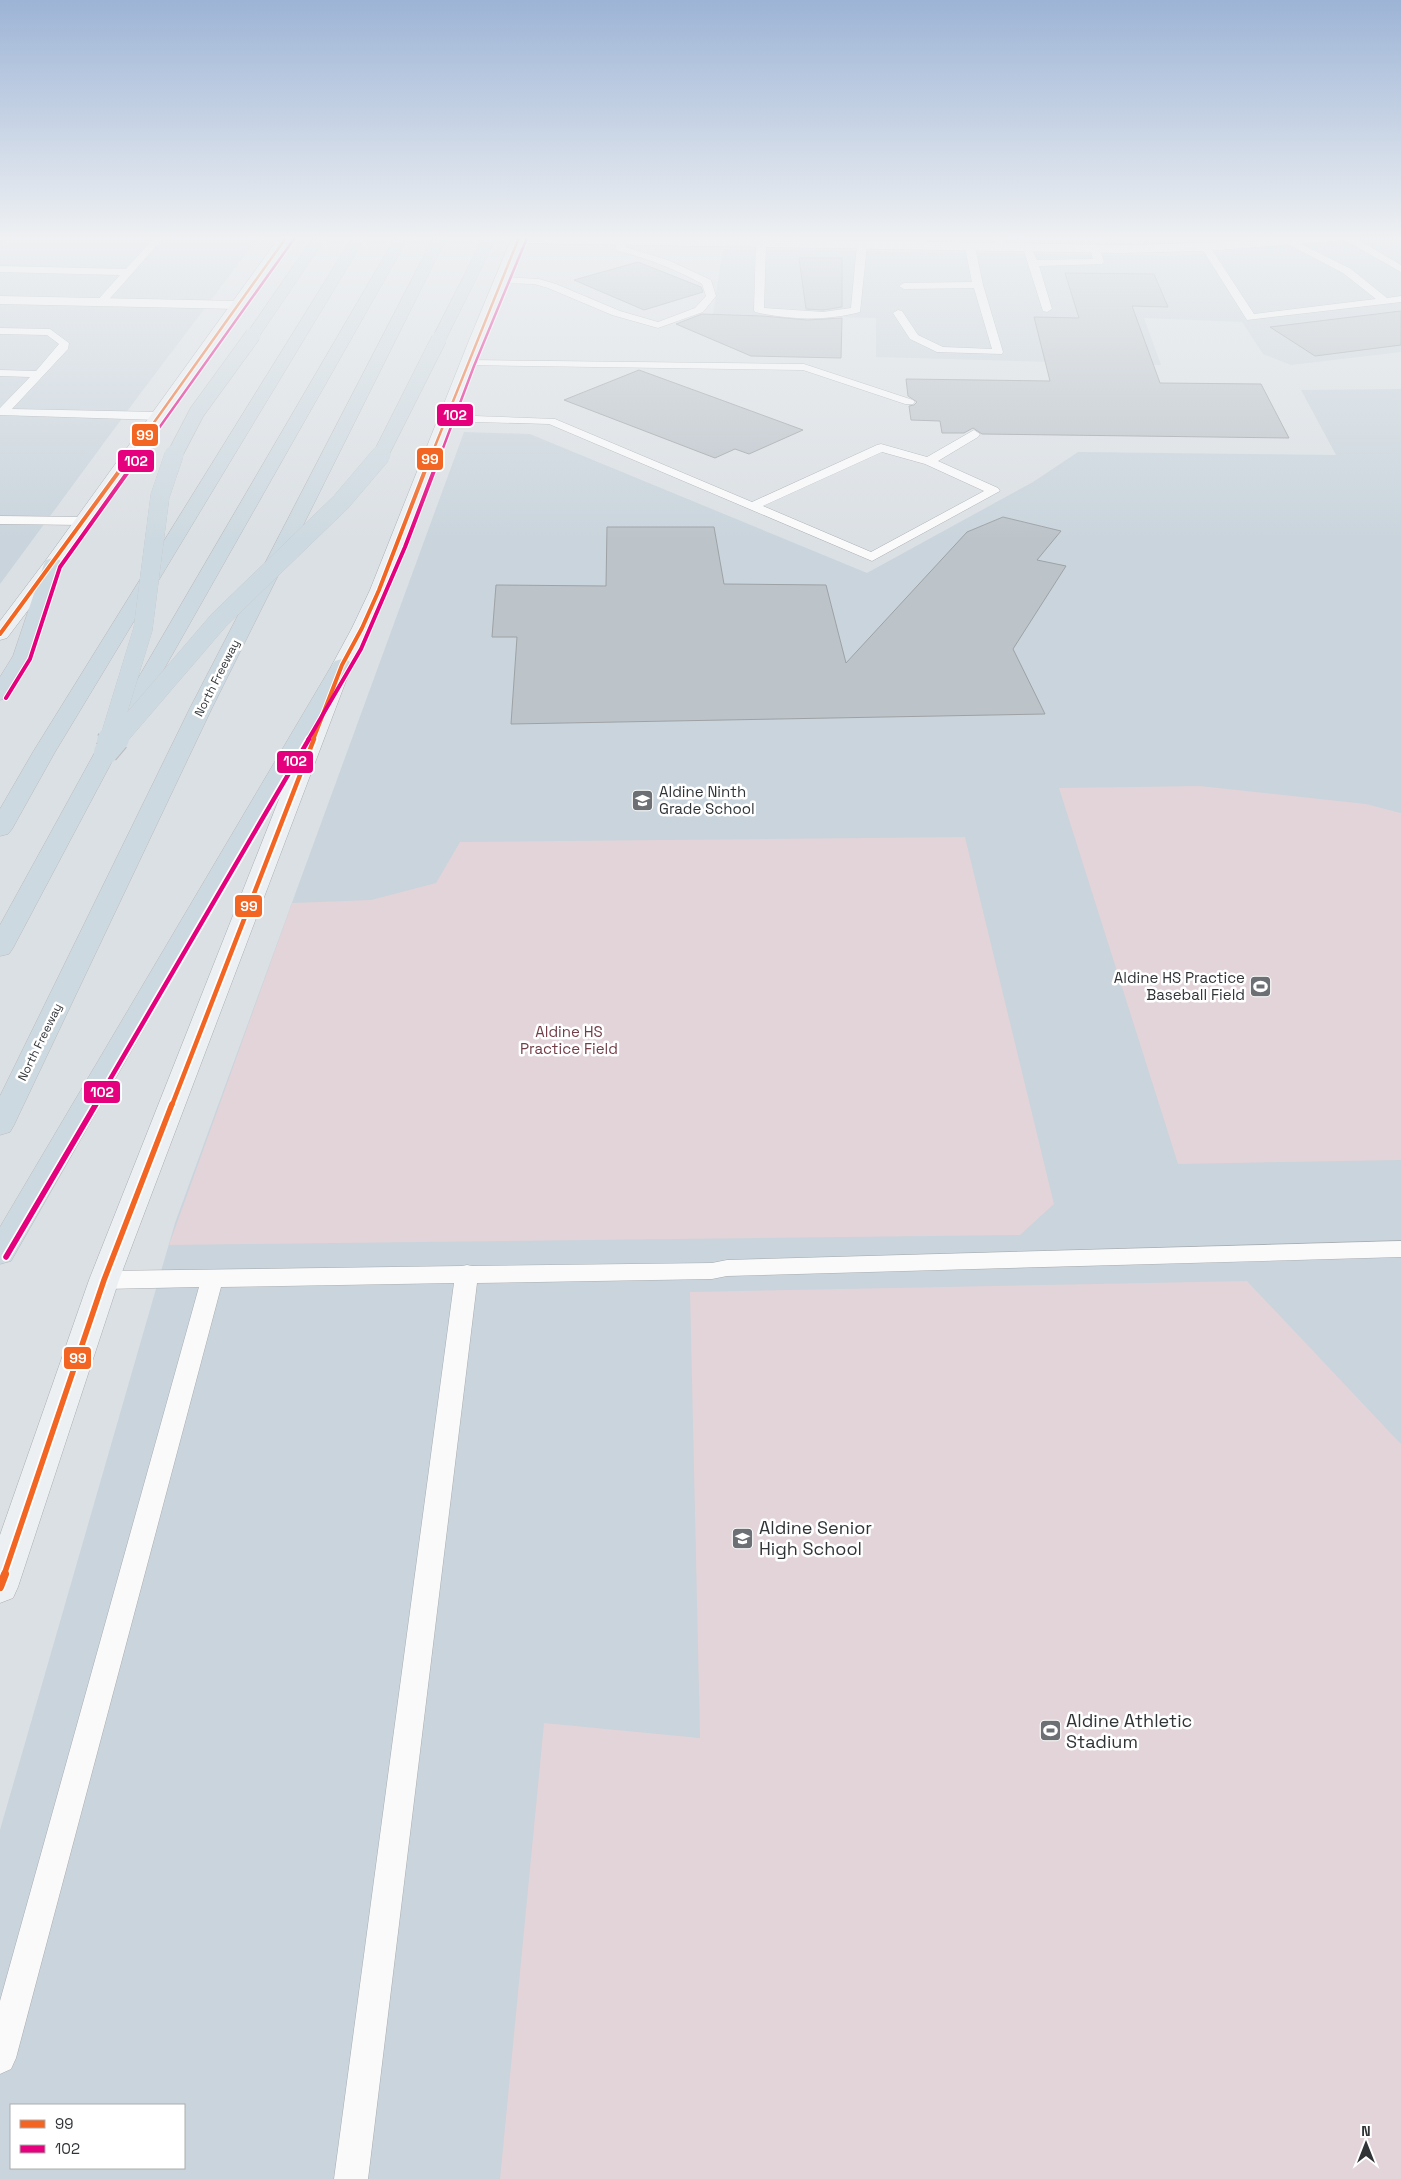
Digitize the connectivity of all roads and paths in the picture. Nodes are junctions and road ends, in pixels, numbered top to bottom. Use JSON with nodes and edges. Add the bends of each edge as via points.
{"nodes":[{"id":1,"x":56,"y":337,"type":"edge"},
{"id":2,"x":216,"y":337,"type":"edge"},
{"id":3,"x":252,"y":337,"type":"edge"},
{"id":4,"x":299,"y":337,"type":"edge"},
{"id":5,"x":347,"y":337,"type":"edge"},
{"id":6,"x":390,"y":337,"type":"edge"},
{"id":7,"x":440,"y":337,"type":"edge"},
{"id":8,"x":478,"y":337,"type":"edge"},
{"id":9,"x":914,"y":337,"type":"edge"},
{"id":10,"x":993,"y":337,"type":"edge"},
{"id":11,"x":467,"y":363,"type":"junction"},
{"id":12,"x":0,"y":373,"type":"edge"},
{"id":13,"x":38,"y":374,"type":"junction"},
{"id":14,"x":909,"y":402,"type":"dead end"},
{"id":15,"x":5,"y":412,"type":"edge"},
{"id":16,"x":159,"y":416,"type":"junction"},
{"id":17,"x":446,"y":419,"type":"junction"},
{"id":18,"x":0,"y":427,"type":"edge"},
{"id":19,"x":974,"y":434,"type":"dead end"},
{"id":20,"x":929,"y":461,"type":"junction"},
{"id":21,"x":753,"y":506,"type":"junction"},
{"id":22,"x":0,"y":520,"type":"edge"},
{"id":23,"x":84,"y":521,"type":"junction"},
{"id":24,"x":53,"y":564,"type":"junction"},
{"id":25,"x":8,"y":614,"type":"edge"},
{"id":26,"x":0,"y":634,"type":"edge"},
{"id":27,"x":342,"y":665,"type":"junction"},
{"id":28,"x":0,"y":694,"type":"edge"},
{"id":29,"x":106,"y":752,"type":"junction"},
{"id":30,"x":0,"y":829,"type":"edge"},
{"id":31,"x":0,"y":948,"type":"edge"},
{"id":32,"x":0,"y":1125,"type":"edge"},
{"id":33,"x":1401,"y":1249,"type":"edge"},
{"id":34,"x":0,"y":1254,"type":"edge"},
{"id":35,"x":468,"y":1273,"type":"junction"},
{"id":36,"x":212,"y":1279,"type":"junction"},
{"id":37,"x":104,"y":1280,"type":"junction"},
{"id":38,"x":0,"y":1587,"type":"edge"},
{"id":39,"x":0,"y":2058,"type":"edge"},
{"id":40,"x":351,"y":2179,"type":"edge"}],
"edges":[{"from":1,"to":13,"type":"lane","via":[[64,347]]},
{"from":2,"to":16,"type":"main road"},
{"from":3,"to":29,"type":"highway","bridge":true,"via":[[197,412],[175,453],[160,496],[143,630]]},
{"from":4,"to":30,"type":"highway"},
{"from":5,"to":29,"type":"highway","bridge":true},
{"from":6,"to":32,"type":"highway","name":"North Freeway","via":[[201,708]]},
{"from":7,"to":29,"type":"highway","bridge":true,"via":[[379,459],[341,502],[219,620]]},
{"from":8,"to":11,"type":"main road"},
{"from":9,"to":10,"type":"lane","via":[[941,350],[998,352]]},
{"from":11,"to":14,"type":"lane","via":[[804,367]]},
{"from":11,"to":17,"type":"main road"},
{"from":12,"to":13,"type":"lane"},
{"from":13,"to":15,"type":"lane"},
{"from":15,"to":16,"type":"lane"},
{"from":15,"to":18,"type":"lane"},
{"from":16,"to":23,"type":"main road"},
{"from":17,"to":21,"type":"lane","via":[[550,421]]},
{"from":17,"to":27,"type":"main road","via":[[394,553],[355,645]]},
{"from":19,"to":20,"type":"lane"},
{"from":20,"to":21,"type":"lane","via":[[881,448]]},
{"from":20,"to":21,"type":"lane","via":[[994,491],[872,557]]},
{"from":22,"to":23,"type":"lane"},
{"from":23,"to":24,"type":"main road"},
{"from":24,"to":25,"type":"main road"},
{"from":24,"to":28,"type":"highway","via":[[23,656]]},
{"from":25,"to":26,"type":"main road"},
{"from":27,"to":34,"type":"highway"},
{"from":27,"to":37,"type":"main road"},
{"from":29,"to":31,"type":"highway"},
{"from":33,"to":35,"type":"lane","via":[[727,1268],[712,1271]]},
{"from":35,"to":36,"type":"lane"},
{"from":35,"to":40,"type":"lane"},
{"from":36,"to":37,"type":"lane"},
{"from":36,"to":39,"type":"lane"},
{"from":37,"to":38,"type":"main road"}]}
